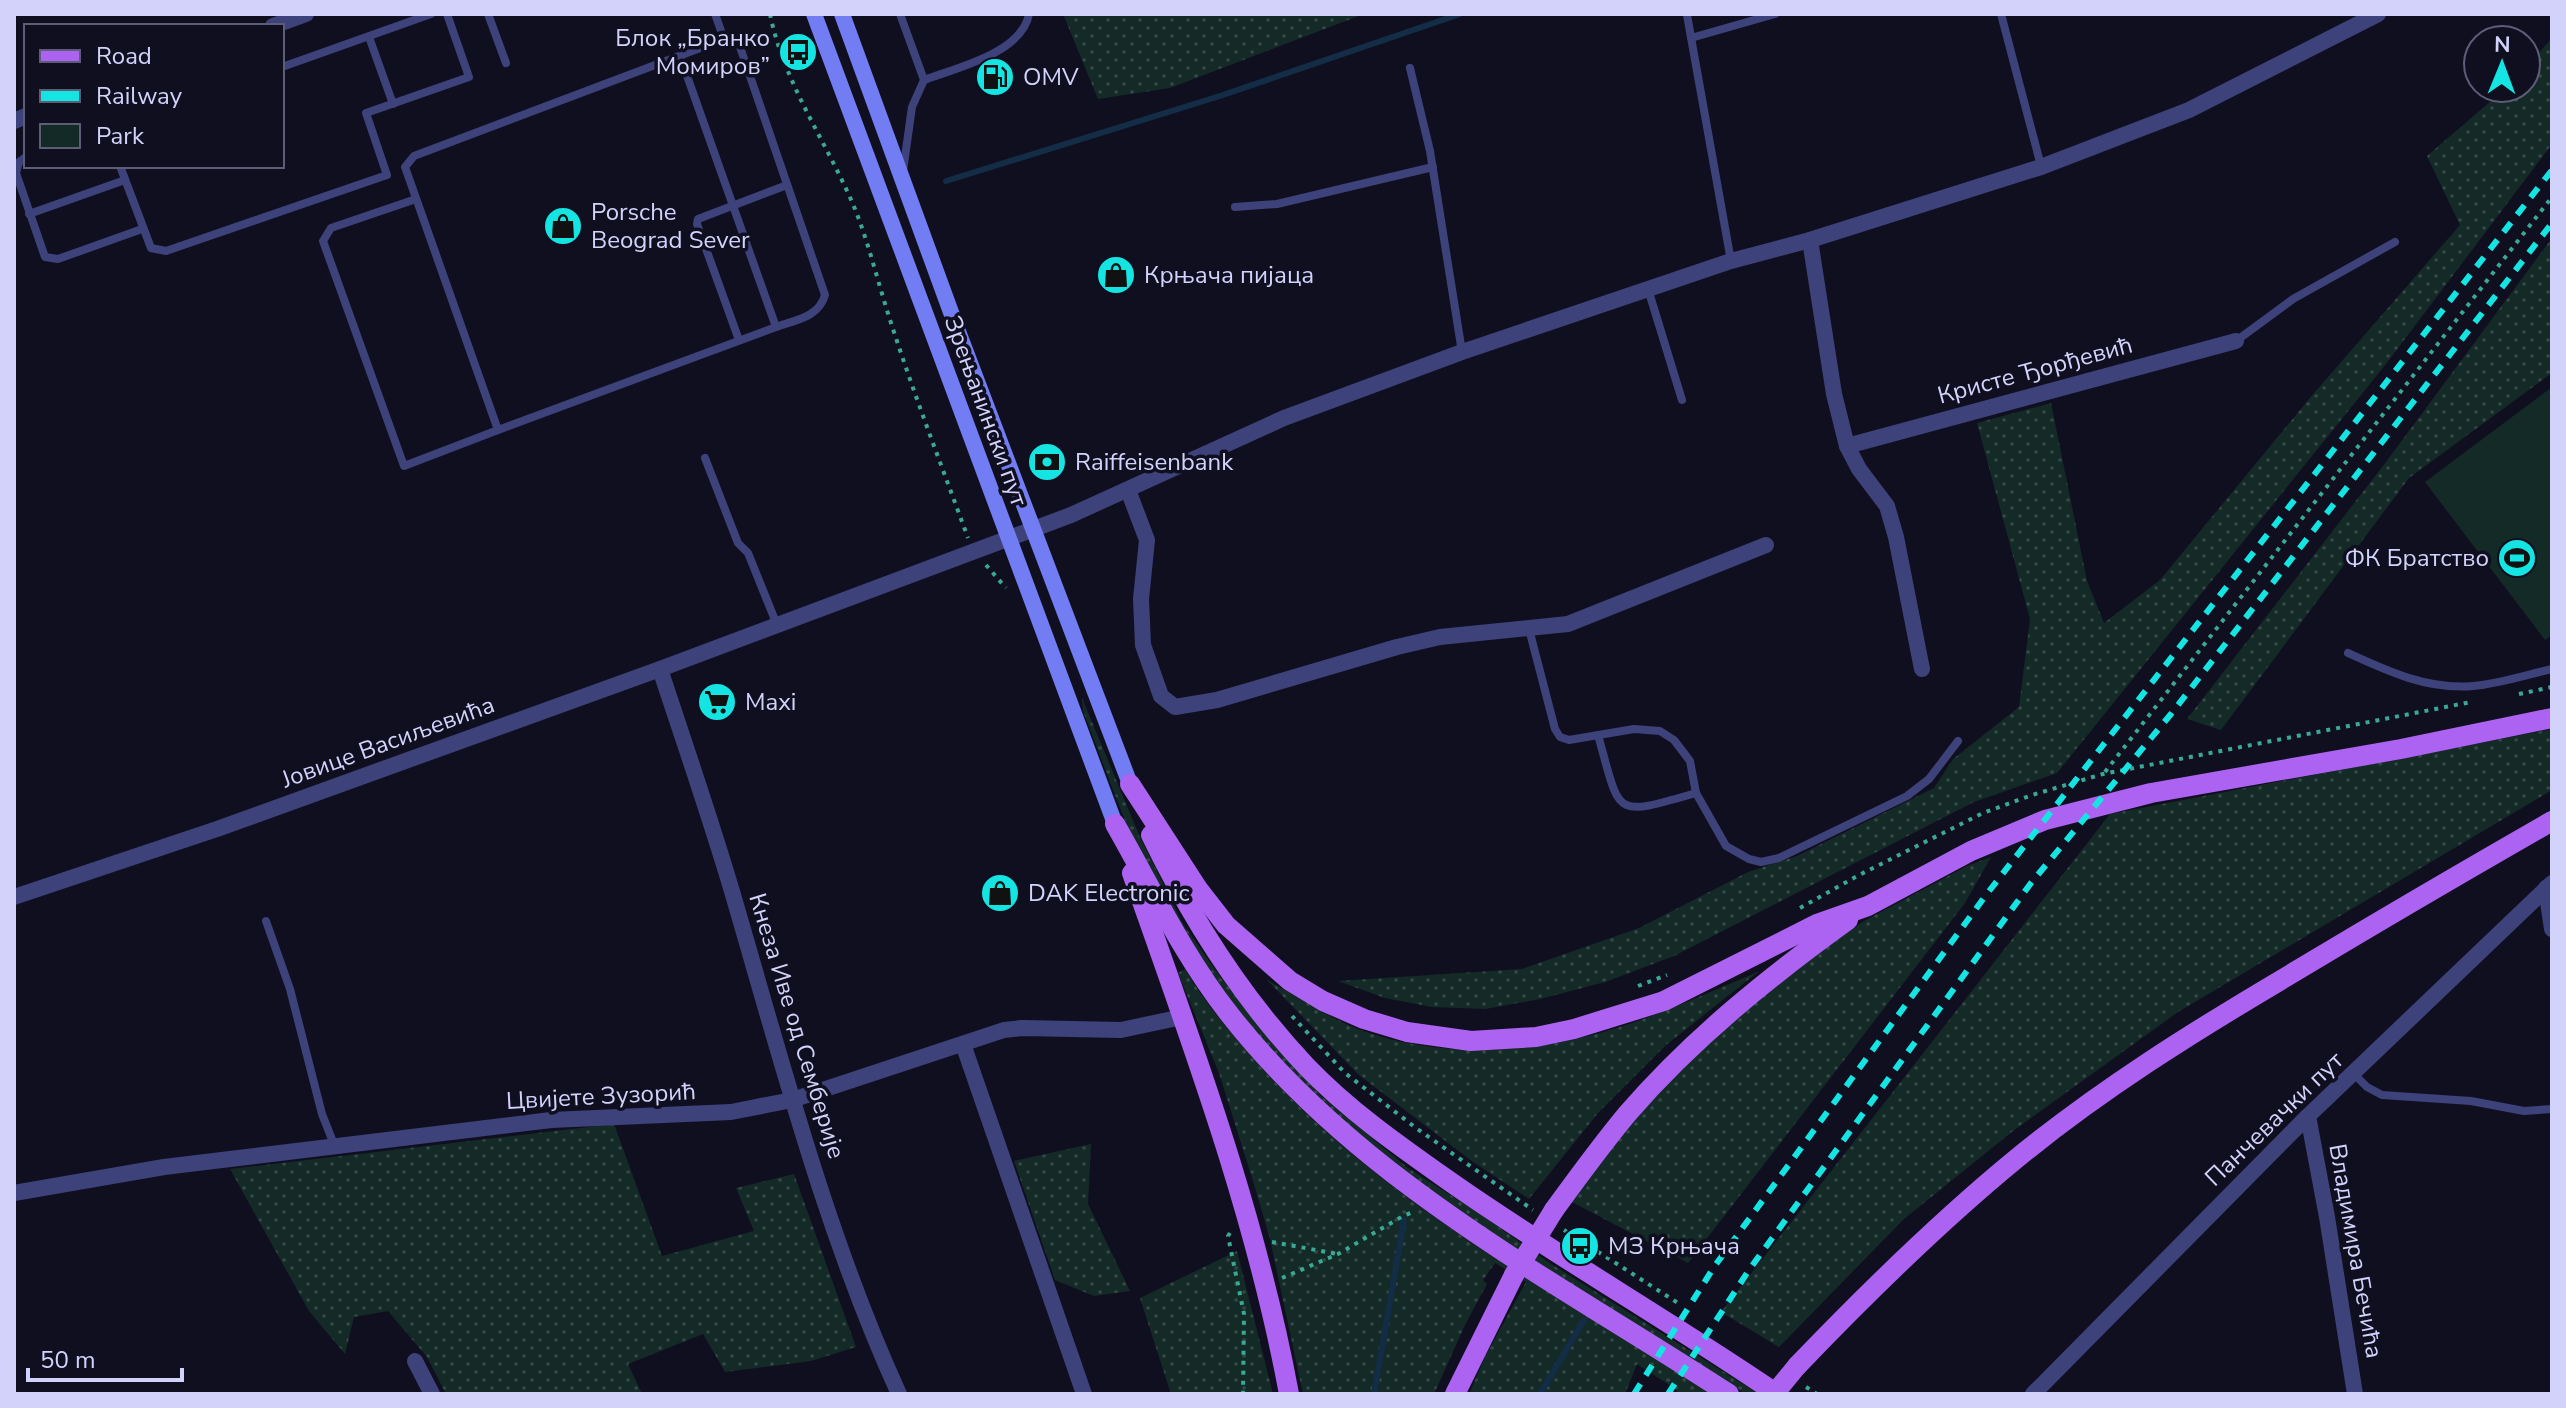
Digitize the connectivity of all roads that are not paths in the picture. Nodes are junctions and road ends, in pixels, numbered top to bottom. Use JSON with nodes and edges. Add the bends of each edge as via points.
{"nodes":[{"id":1,"x":306,"y":14,"type":"edge"},
{"id":2,"x":431,"y":14,"type":"edge"},
{"id":3,"x":447,"y":14,"type":"edge"},
{"id":4,"x":488,"y":14,"type":"edge"},
{"id":5,"x":715,"y":14,"type":"edge"},
{"id":6,"x":814,"y":14,"type":"edge"},
{"id":7,"x":842,"y":14,"type":"edge"},
{"id":8,"x":900,"y":14,"type":"edge"},
{"id":9,"x":1029,"y":14,"type":"edge"},
{"id":10,"x":1775,"y":14,"type":"edge"},
{"id":11,"x":2001,"y":14,"type":"edge"},
{"id":12,"x":2378,"y":14,"type":"edge"},
{"id":13,"x":1687,"y":15,"type":"edge"},
{"id":14,"x":2351,"y":21,"type":"edge"},
{"id":15,"x":278,"y":24,"type":"edge"},
{"id":16,"x":369,"y":37,"type":"junction"},
{"id":17,"x":1691,"y":38,"type":"junction"},
{"id":18,"x":724,"y":39,"type":"junction"},
{"id":19,"x":680,"y":56,"type":"junction"},
{"id":20,"x":506,"y":63,"type":"dead end"},
{"id":21,"x":284,"y":66,"type":"edge"},
{"id":22,"x":1410,"y":68,"type":"dead end"},
{"id":23,"x":924,"y":80,"type":"junction"},
{"id":24,"x":393,"y":104,"type":"junction"},
{"id":25,"x":24,"y":158,"type":"edge"},
{"id":26,"x":1433,"y":167,"type":"junction"},
{"id":27,"x":2041,"y":167,"type":"junction"},
{"id":28,"x":121,"y":168,"type":"edge"},
{"id":29,"x":125,"y":180,"type":"junction"},
{"id":30,"x":902,"y":180,"type":"junction"},
{"id":31,"x":787,"y":185,"type":"junction"},
{"id":32,"x":416,"y":199,"type":"junction"},
{"id":33,"x":732,"y":204,"type":"junction"},
{"id":34,"x":1235,"y":207,"type":"dead end"},
{"id":35,"x":29,"y":214,"type":"junction"},
{"id":36,"x":142,"y":229,"type":"junction"},
{"id":37,"x":1810,"y":240,"type":"junction"},
{"id":38,"x":2395,"y":242,"type":"dead end"},
{"id":39,"x":1731,"y":261,"type":"junction"},
{"id":40,"x":1648,"y":289,"type":"junction"},
{"id":41,"x":776,"y":327,"type":"junction"},
{"id":42,"x":739,"y":340,"type":"junction"},
{"id":43,"x":2236,"y":341,"type":"joint"},
{"id":44,"x":1462,"y":352,"type":"junction"},
{"id":45,"x":1682,"y":400,"type":"dead end"},
{"id":46,"x":498,"y":430,"type":"junction"},
{"id":47,"x":1847,"y":446,"type":"junction"},
{"id":48,"x":705,"y":458,"type":"dead end"},
{"id":49,"x":1128,"y":490,"type":"junction"},
{"id":50,"x":1033,"y":528,"type":"junction"},
{"id":51,"x":1007,"y":538,"type":"junction"},
{"id":52,"x":1766,"y":545,"type":"dead end"},
{"id":53,"x":777,"y":625,"type":"junction"},
{"id":54,"x":1529,"y":629,"type":"junction"},
{"id":55,"x":2348,"y":653,"type":"dead end"},
{"id":56,"x":660,"y":669,"type":"junction"},
{"id":57,"x":1922,"y":669,"type":"dead end"},
{"id":58,"x":2552,"y":669,"type":"edge"},
{"id":59,"x":2552,"y":718,"type":"edge"},
{"id":60,"x":1598,"y":735,"type":"junction"},
{"id":61,"x":1958,"y":741,"type":"dead end"},
{"id":62,"x":1130,"y":784,"type":"junction"},
{"id":63,"x":1696,"y":793,"type":"junction"},
{"id":64,"x":2552,"y":821,"type":"edge"},
{"id":65,"x":1115,"y":824,"type":"junction"},
{"id":66,"x":2549,"y":886,"type":"edge"},
{"id":67,"x":14,"y":897,"type":"edge"},
{"id":68,"x":1868,"y":906,"type":"junction"},
{"id":69,"x":266,"y":921,"type":"dead end"},
{"id":70,"x":2552,"y":929,"type":"edge"},
{"id":71,"x":1182,"y":1017,"type":"junction"},
{"id":72,"x":963,"y":1044,"type":"junction"},
{"id":73,"x":2354,"y":1074,"type":"junction"},
{"id":74,"x":792,"y":1100,"type":"junction"},
{"id":75,"x":2552,"y":1109,"type":"edge"},
{"id":76,"x":2308,"y":1116,"type":"junction"},
{"id":77,"x":335,"y":1148,"type":"junction"},
{"id":78,"x":14,"y":1193,"type":"edge"},
{"id":79,"x":415,"y":1361,"type":"dead end"},
{"id":80,"x":432,"y":1394,"type":"edge"},
{"id":81,"x":899,"y":1394,"type":"edge"},
{"id":82,"x":1084,"y":1394,"type":"edge"},
{"id":83,"x":1289,"y":1394,"type":"edge"},
{"id":84,"x":1455,"y":1394,"type":"edge"},
{"id":85,"x":1729,"y":1394,"type":"edge"},
{"id":86,"x":1776,"y":1394,"type":"edge"},
{"id":87,"x":2033,"y":1394,"type":"edge"},
{"id":88,"x":2355,"y":1394,"type":"edge"}],
"edges":[{"from":1,"to":15,"type":"street"},
{"from":2,"to":16,"type":"lane"},
{"from":3,"to":24,"type":"lane","via":[[469,77]]},
{"from":4,"to":20,"type":"lane"},
{"from":5,"to":18,"type":"lane"},
{"from":6,"to":51,"type":"main road","name":"Зрењанински пут"},
{"from":7,"to":30,"type":"main road","name":"Зрењанински пут"},
{"from":8,"to":23,"type":"lane"},
{"from":9,"to":23,"type":"lane","via":[[1018,38],[996,53]]},
{"from":10,"to":17,"type":"lane"},
{"from":11,"to":27,"type":"lane"},
{"from":12,"to":14,"type":"street","name":"Јовице Васиљевића"},
{"from":13,"to":17,"type":"lane"},
{"from":14,"to":27,"type":"street","name":"Јовице Васиљевића","via":[[2189,110]]},
{"from":16,"to":21,"type":"lane"},
{"from":16,"to":24,"type":"lane"},
{"from":17,"to":39,"type":"lane"},
{"from":18,"to":19,"type":"lane"},
{"from":18,"to":31,"type":"lane","via":[[739,44]]},
{"from":19,"to":32,"type":"lane","via":[[414,156],[405,167]]},
{"from":19,"to":33,"type":"lane"},
{"from":22,"to":26,"type":"lane"},
{"from":23,"to":30,"type":"lane","via":[[912,107]]},
{"from":24,"to":36,"type":"lane","via":[[366,113],[387,175],[166,251],[151,248]]},
{"from":25,"to":35,"type":"lane","via":[[16,173]]},
{"from":26,"to":34,"type":"lane","via":[[1277,204]]},
{"from":26,"to":44,"type":"lane"},
{"from":27,"to":37,"type":"street","name":"Јовице Васиљевића"},
{"from":28,"to":29,"type":"lane"},
{"from":29,"to":35,"type":"lane"},
{"from":29,"to":36,"type":"lane"},
{"from":30,"to":50,"type":"main road","name":"Зрењанински пут"},
{"from":31,"to":33,"type":"lane"},
{"from":31,"to":41,"type":"lane","via":[[825,295],[822,307],[812,314]]},
{"from":32,"to":46,"type":"lane"},
{"from":32,"to":46,"type":"lane","via":[[331,228],[323,241],[404,466]]},
{"from":33,"to":41,"type":"lane"},
{"from":33,"to":42,"type":"lane","via":[[702,215],[697,224]]},
{"from":35,"to":36,"type":"lane","via":[[42,253],[50,260]]},
{"from":37,"to":39,"type":"street","name":"Јовице Васиљевића"},
{"from":37,"to":47,"type":"street"},
{"from":38,"to":43,"type":"lane","via":[[2293,299]]},
{"from":39,"to":40,"type":"street","name":"Јовице Васиљевића"},
{"from":40,"to":44,"type":"street","name":"Јовице Васиљевића"},
{"from":40,"to":45,"type":"lane"},
{"from":41,"to":42,"type":"lane"},
{"from":42,"to":46,"type":"lane"},
{"from":43,"to":47,"type":"street","name":"Кристе Ђорђевић"},
{"from":44,"to":49,"type":"street","name":"Јовице Васиљевића","via":[[1284,418]]},
{"from":47,"to":57,"type":"street","via":[[1887,506]]},
{"from":48,"to":53,"type":"lane"},
{"from":49,"to":50,"type":"street","name":"Јовице Васиљевића"},
{"from":49,"to":54,"type":"street","via":[[1147,540],[1143,645],[1161,696],[1175,707],[1217,700],[1397,647],[1462,634]]},
{"from":50,"to":51,"type":"street","name":"Јовице Васиљевића"},
{"from":50,"to":62,"type":"main road","name":"Зрењанински пут"},
{"from":51,"to":53,"type":"street","name":"Јовице Васиљевића"},
{"from":51,"to":65,"type":"main road","name":"Зрењанински пут"},
{"from":52,"to":54,"type":"street","via":[[1568,624]]},
{"from":53,"to":56,"type":"street","name":"Јовице Васиљевића"},
{"from":54,"to":60,"type":"lane","via":[[1560,737]]},
{"from":55,"to":58,"type":"lane","via":[[2412,680],[2456,687]]},
{"from":56,"to":67,"type":"street","name":"Јовице Васиљевића"},
{"from":56,"to":74,"type":"street","name":"Кнеза Иве од Семберије","via":[[730,883]]},
{"from":59,"to":68,"type":"main road","via":[[2151,793],[2045,820],[1971,851]]},
{"from":60,"to":63,"type":"lane","via":[[1660,731],[1685,751]]},
{"from":60,"to":63,"type":"lane","via":[[1615,797],[1625,806],[1642,808]]},
{"from":61,"to":63,"type":"lane","via":[[1929,779],[1907,796],[1770,861],[1749,859],[1726,846]]},
{"from":62,"to":68,"type":"main road","via":[[1198,889],[1226,925],[1268,964],[1323,1001],[1407,1032],[1471,1041],[1574,1029],[1664,1001],[1817,924]]},
{"from":62,"to":86,"type":"main road","via":[[1199,928],[1248,999],[1325,1084],[1393,1142],[1525,1234]]},
{"from":64,"to":86,"type":"main road","bridge":true,"via":[[2237,1006],[2109,1089],[1937,1227],[1872,1288]]},
{"from":65,"to":71,"type":"main road"},
{"from":65,"to":85,"type":"main road","via":[[1186,952],[1231,1017],[1315,1110],[1430,1201]]},
{"from":66,"to":70,"type":"street"},
{"from":66,"to":73,"type":"street","name":"Панчевачки пут"},
{"from":68,"to":84,"type":"main road","bridge":true,"via":[[1712,1027],[1629,1112],[1514,1275]]},
{"from":69,"to":77,"type":"lane"},
{"from":71,"to":72,"type":"street","name":"Цвијете Зузорић","via":[[1121,1030],[1013,1028]]},
{"from":71,"to":83,"type":"main road","via":[[1254,1238]]},
{"from":72,"to":74,"type":"street","name":"Цвијете Зузорић"},
{"from":72,"to":82,"type":"street"},
{"from":73,"to":75,"type":"lane","via":[[2382,1095],[2471,1101],[2524,1111]]},
{"from":73,"to":76,"type":"street","name":"Панчевачки пут"},
{"from":74,"to":77,"type":"street","name":"Цвијете Зузорић","via":[[731,1112],[551,1120]]},
{"from":74,"to":81,"type":"street","name":"Кнеза Иве од Семберије","via":[[843,1254]]},
{"from":76,"to":87,"type":"street","name":"Панчевачки пут"},
{"from":76,"to":88,"type":"street","name":"Владимира Бечића"},
{"from":77,"to":78,"type":"street","name":"Цвијете Зузорић","via":[[164,1167]]},
{"from":79,"to":80,"type":"street"}]}
